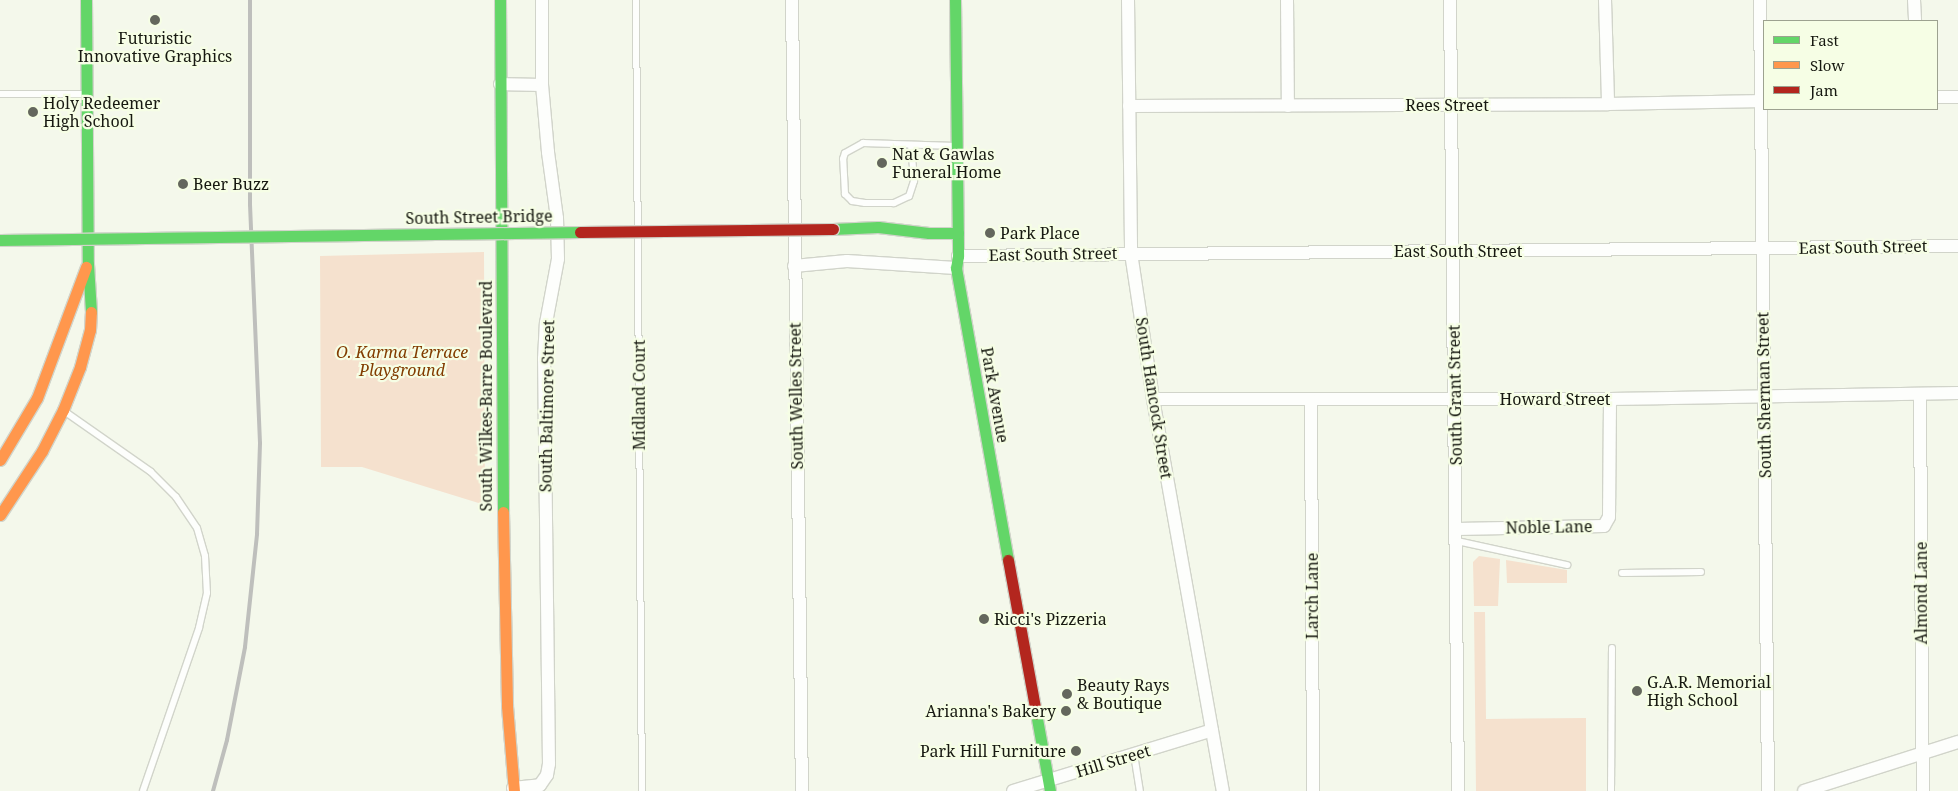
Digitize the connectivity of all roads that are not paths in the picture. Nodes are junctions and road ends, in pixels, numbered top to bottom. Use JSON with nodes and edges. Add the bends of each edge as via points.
{"nodes":[{"id":1,"x":86,"y":0,"type":"edge"},
{"id":2,"x":500,"y":0,"type":"edge"},
{"id":3,"x":542,"y":0,"type":"edge"},
{"id":4,"x":636,"y":0,"type":"edge"},
{"id":5,"x":792,"y":0,"type":"edge"},
{"id":6,"x":955,"y":0,"type":"edge"},
{"id":7,"x":1128,"y":0,"type":"edge"},
{"id":8,"x":1287,"y":0,"type":"edge"},
{"id":9,"x":1450,"y":0,"type":"edge"},
{"id":10,"x":1605,"y":0,"type":"edge"},
{"id":11,"x":1760,"y":0,"type":"edge"},
{"id":12,"x":1914,"y":0,"type":"edge"},
{"id":13,"x":1915,"y":20,"type":"edge"},
{"id":14,"x":500,"y":84,"type":"junction"},
{"id":15,"x":542,"y":86,"type":"junction"},
{"id":16,"x":0,"y":94,"type":"edge"},
{"id":17,"x":86,"y":94,"type":"junction"},
{"id":18,"x":1938,"y":97,"type":"edge"},
{"id":19,"x":1958,"y":97,"type":"edge"},
{"id":20,"x":1763,"y":101,"type":"edge"},
{"id":21,"x":1608,"y":104,"type":"junction"},
{"id":22,"x":1452,"y":105,"type":"junction"},
{"id":23,"x":1129,"y":106,"type":"junction"},
{"id":24,"x":1288,"y":106,"type":"junction"},
{"id":25,"x":911,"y":145,"type":"junction"},
{"id":26,"x":957,"y":146,"type":"junction"},
{"id":27,"x":958,"y":233,"type":"junction"},
{"id":28,"x":0,"y":240,"type":"edge"},
{"id":29,"x":1958,"y":246,"type":"edge"},
{"id":30,"x":1762,"y":248,"type":"junction"},
{"id":31,"x":1452,"y":251,"type":"junction"},
{"id":32,"x":1131,"y":253,"type":"junction"},
{"id":33,"x":957,"y":262,"type":"junction"},
{"id":34,"x":88,"y":264,"type":"junction"},
{"id":35,"x":794,"y":266,"type":"junction"},
{"id":36,"x":1920,"y":394,"type":"junction"},
{"id":37,"x":1958,"y":394,"type":"edge"},
{"id":38,"x":1764,"y":397,"type":"junction"},
{"id":39,"x":1153,"y":399,"type":"junction"},
{"id":40,"x":1456,"y":399,"type":"junction"},
{"id":41,"x":1610,"y":399,"type":"junction"},
{"id":42,"x":1311,"y":401,"type":"junction"},
{"id":43,"x":63,"y":410,"type":"junction"},
{"id":44,"x":0,"y":460,"type":"edge"},
{"id":45,"x":0,"y":515,"type":"edge"},
{"id":46,"x":1457,"y":535,"type":"junction"},
{"id":47,"x":1567,"y":565,"type":"dead end"},
{"id":48,"x":1701,"y":572,"type":"dead end"},
{"id":49,"x":1622,"y":573,"type":"dead end"},
{"id":50,"x":1612,"y":648,"type":"dead end"},
{"id":51,"x":1212,"y":730,"type":"junction"},
{"id":52,"x":1958,"y":742,"type":"edge"},
{"id":53,"x":1922,"y":753,"type":"junction"},
{"id":54,"x":1134,"y":754,"type":"junction"},
{"id":55,"x":1049,"y":786,"type":"edge"},
{"id":56,"x":514,"y":790,"type":"edge"},
{"id":57,"x":143,"y":791,"type":"edge"},
{"id":58,"x":642,"y":791,"type":"edge"},
{"id":59,"x":802,"y":791,"type":"edge"},
{"id":60,"x":1014,"y":791,"type":"edge"},
{"id":61,"x":1140,"y":791,"type":"edge"},
{"id":62,"x":1224,"y":791,"type":"edge"},
{"id":63,"x":1314,"y":791,"type":"edge"},
{"id":64,"x":1458,"y":791,"type":"edge"},
{"id":65,"x":1611,"y":791,"type":"edge"},
{"id":66,"x":1768,"y":791,"type":"edge"},
{"id":67,"x":1804,"y":791,"type":"edge"},
{"id":68,"x":1923,"y":791,"type":"edge"}],
"edges":[{"from":1,"to":17,"type":"main road"},
{"from":2,"to":14,"type":"main road","name":"South Wilkes-Barre Boulevard"},
{"from":3,"to":15,"type":"street","name":"South Baltimore Street"},
{"from":4,"to":58,"type":"lane","name":"Midland Court"},
{"from":5,"to":35,"type":"street","name":"South Welles Street"},
{"from":6,"to":26,"type":"main road","name":"Park Avenue"},
{"from":7,"to":23,"type":"street","name":"South Hancock Street"},
{"from":8,"to":24,"type":"street"},
{"from":9,"to":22,"type":"street","name":"South Grant Street"},
{"from":10,"to":21,"type":"street"},
{"from":11,"to":20,"type":"street","name":"South Sherman Street"},
{"from":12,"to":13,"type":"street"},
{"from":14,"to":15,"type":"street"},
{"from":14,"to":56,"type":"main road","name":"South Wilkes-Barre Boulevard","via":[[504,614]]},
{"from":15,"to":56,"type":"street","name":"South Baltimore Street","via":[[557,218],[558,259],[546,323],[544,359],[549,764],[540,785]]},
{"from":16,"to":17,"type":"lane"},
{"from":17,"to":34,"type":"main road"},
{"from":18,"to":19,"type":"street"},
{"from":20,"to":21,"type":"street","name":"Rees Street"},
{"from":20,"to":30,"type":"street","name":"South Sherman Street"},
{"from":21,"to":22,"type":"street","name":"Rees Street"},
{"from":22,"to":24,"type":"street","name":"Rees Street"},
{"from":22,"to":31,"type":"street","name":"South Grant Street"},
{"from":23,"to":24,"type":"street","name":"Rees Street"},
{"from":23,"to":32,"type":"street","name":"South Hancock Street"},
{"from":25,"to":25,"type":"lane","via":[[863,143],[845,152],[845,194],[852,201],[865,203],[894,203],[910,196],[914,181]]},
{"from":25,"to":26,"type":"lane"},
{"from":26,"to":27,"type":"main road","name":"Park Avenue"},
{"from":27,"to":28,"type":"main road","name":"South Street Bridge","bridge":true,"via":[[878,227]]},
{"from":27,"to":33,"type":"main road","name":"Park Avenue"},
{"from":29,"to":30,"type":"street","name":"East South Street"},
{"from":30,"to":31,"type":"street","name":"East South Street"},
{"from":30,"to":38,"type":"street","name":"South Sherman Street"},
{"from":31,"to":32,"type":"street","name":"East South Street"},
{"from":31,"to":40,"type":"street","name":"South Grant Street"},
{"from":32,"to":33,"type":"street","name":"East South Street"},
{"from":32,"to":39,"type":"street","name":"South Hancock Street"},
{"from":33,"to":35,"type":"street","name":"East South Street","via":[[847,261]]},
{"from":33,"to":55,"type":"main road","name":"Park Avenue"},
{"from":34,"to":43,"type":"main road","via":[[90,330]]},
{"from":34,"to":44,"type":"main road","via":[[37,398]]},
{"from":35,"to":59,"type":"street","name":"South Welles Street"},
{"from":36,"to":37,"type":"street","name":"Howard Street"},
{"from":36,"to":38,"type":"street","name":"Howard Street"},
{"from":36,"to":53,"type":"street","name":"Almond Lane"},
{"from":38,"to":41,"type":"street","name":"Howard Street"},
{"from":38,"to":66,"type":"street","name":"South Sherman Street"},
{"from":39,"to":42,"type":"street","name":"Howard Street"},
{"from":39,"to":51,"type":"street","name":"South Hancock Street"},
{"from":40,"to":41,"type":"street","name":"Howard Street"},
{"from":40,"to":42,"type":"street","name":"Howard Street"},
{"from":40,"to":46,"type":"street","name":"South Grant Street"},
{"from":41,"to":46,"type":"street","name":"Noble Lane","via":[[1609,517],[1604,526]]},
{"from":42,"to":63,"type":"street","name":"Larch Lane"},
{"from":43,"to":45,"type":"main road","via":[[42,451]]},
{"from":43,"to":57,"type":"lane","via":[[151,472],[176,497],[197,528],[205,556],[207,593],[199,628]]},
{"from":46,"to":47,"type":"lane"},
{"from":46,"to":64,"type":"street","name":"South Grant Street"},
{"from":48,"to":49,"type":"lane"},
{"from":50,"to":65,"type":"lane"},
{"from":51,"to":54,"type":"street","name":"Hill Street"},
{"from":51,"to":62,"type":"street","name":"South Hancock Street"},
{"from":52,"to":53,"type":"street"},
{"from":53,"to":67,"type":"street"},
{"from":53,"to":68,"type":"street","name":"Almond Lane"},
{"from":54,"to":55,"type":"street","name":"Hill Street"},
{"from":54,"to":61,"type":"lane"},
{"from":55,"to":60,"type":"street","name":"Hill Street"}]}
